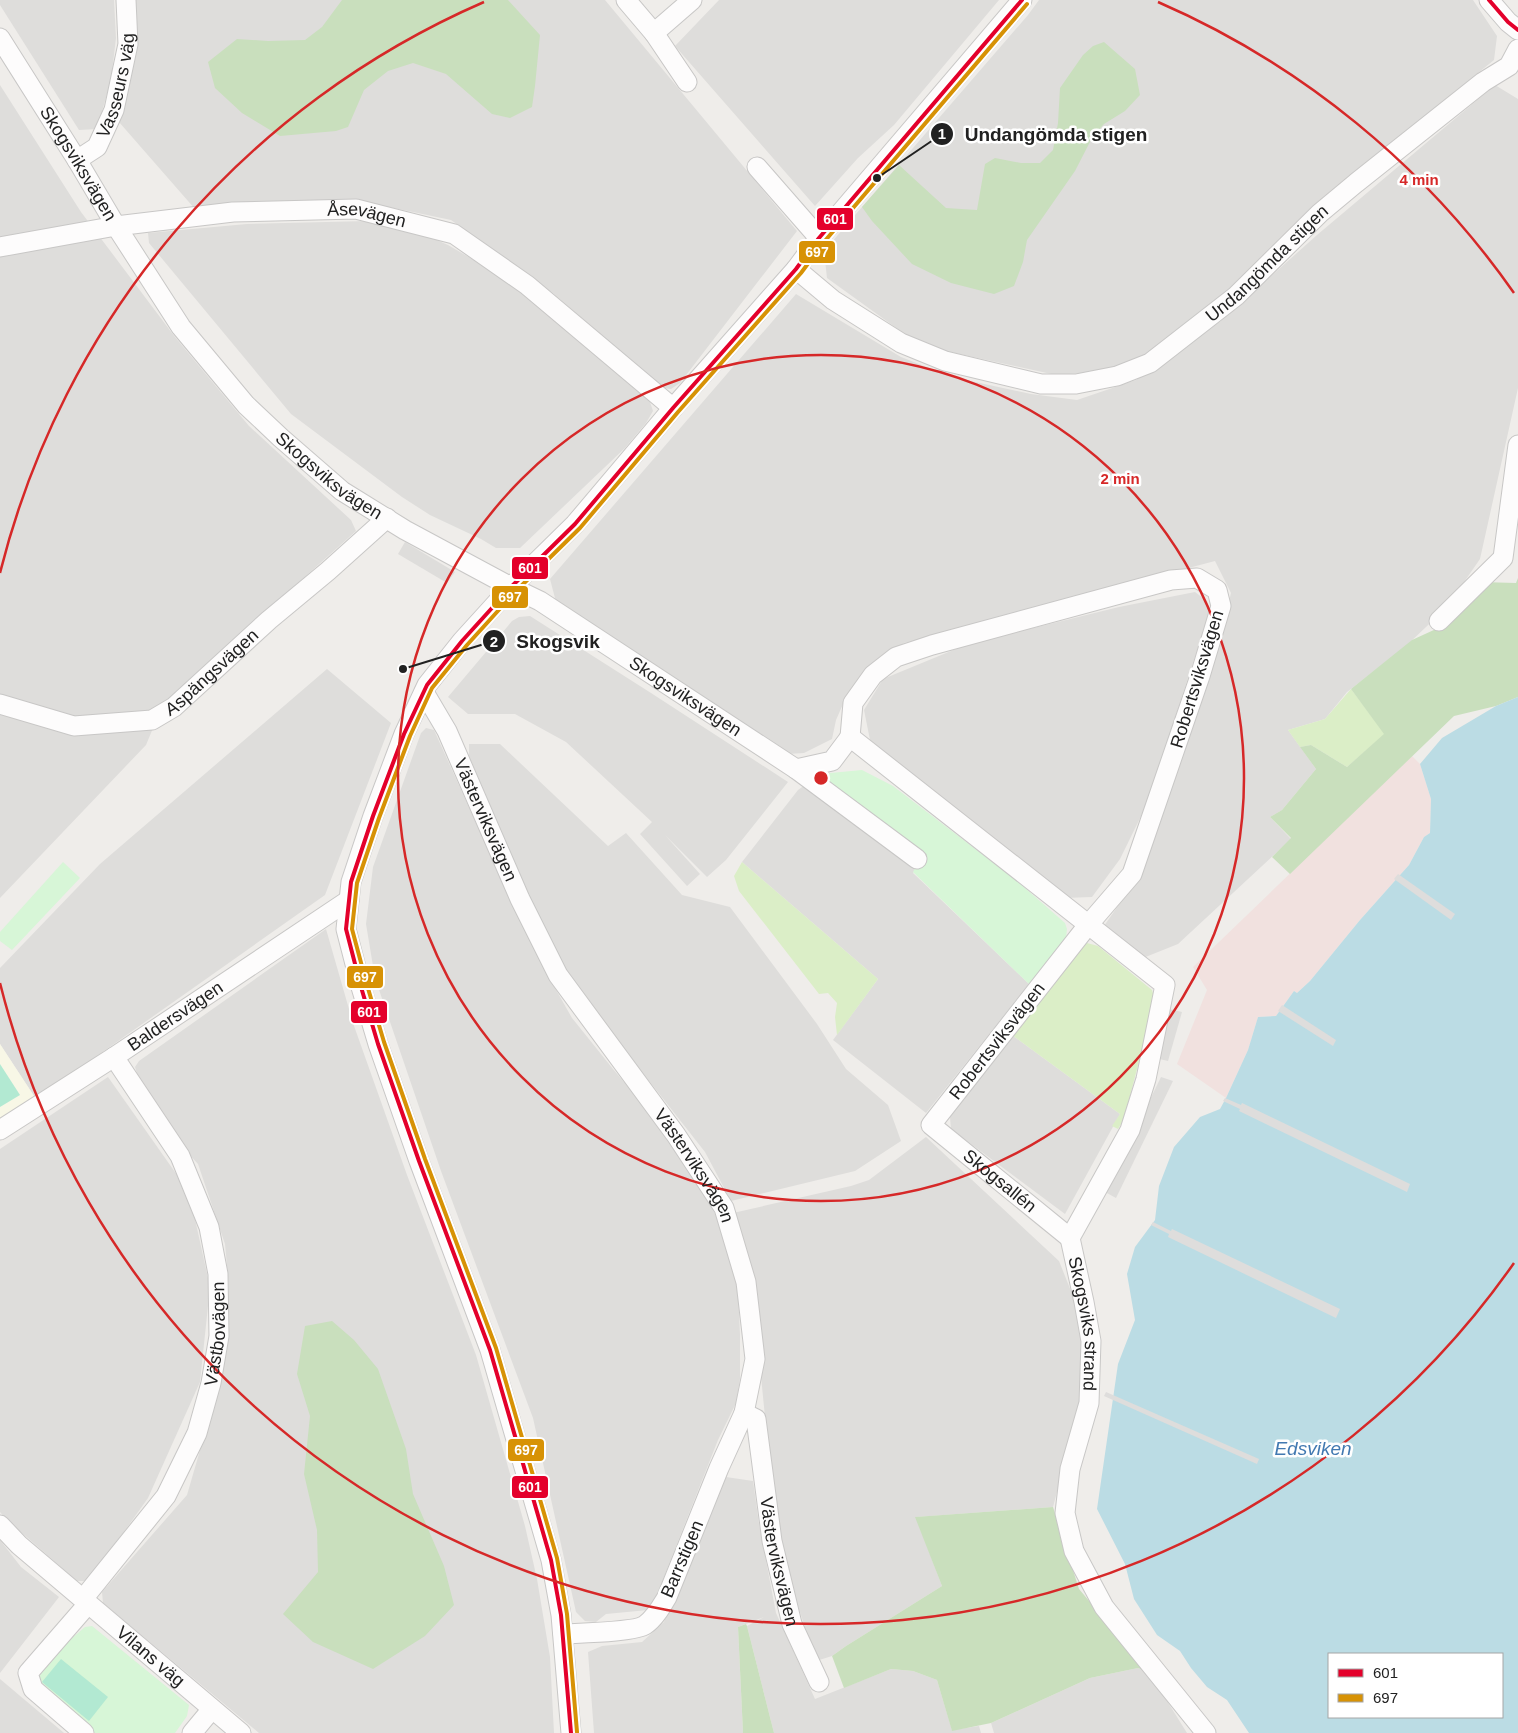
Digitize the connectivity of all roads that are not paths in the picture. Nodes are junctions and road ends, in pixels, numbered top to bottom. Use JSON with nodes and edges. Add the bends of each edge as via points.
{"nodes":[{"id":1,"x":126,"y":0,"type":"edge"},
{"id":2,"x":626,"y":0,"type":"edge"},
{"id":3,"x":692,"y":0,"type":"edge"},
{"id":4,"x":1022,"y":0,"type":"edge"},
{"id":5,"x":1489,"y":0,"type":"edge"},
{"id":6,"x":1518,"y":30,"type":"edge"},
{"id":7,"x":654,"y":33,"type":"junction"},
{"id":8,"x":0,"y":38,"type":"edge"},
{"id":9,"x":1515,"y":64,"type":"edge"},
{"id":10,"x":687,"y":82,"type":"dead end"},
{"id":11,"x":77,"y":160,"type":"junction"},
{"id":12,"x":757,"y":167,"type":"dead end"},
{"id":13,"x":116,"y":226,"type":"junction"},
{"id":14,"x":819,"y":238,"type":"junction"},
{"id":15,"x":0,"y":247,"type":"edge"},
{"id":16,"x":796,"y":269,"type":"junction"},
{"id":17,"x":673,"y":408,"type":"junction"},
{"id":18,"x":1518,"y":445,"type":"edge"},
{"id":19,"x":387,"y":518,"type":"junction"},
{"id":20,"x":511,"y":587,"type":"junction"},
{"id":21,"x":1438,"y":621,"type":"dead end"},
{"id":22,"x":424,"y":692,"type":"junction"},
{"id":23,"x":0,"y":704,"type":"edge"},
{"id":24,"x":850,"y":737,"type":"junction"},
{"id":25,"x":796,"y":769,"type":"junction"},
{"id":26,"x":917,"y":859,"type":"dead end"},
{"id":27,"x":349,"y":900,"type":"junction"},
{"id":28,"x":1088,"y":925,"type":"junction"},
{"id":29,"x":114,"y":1057,"type":"junction"},
{"id":30,"x":931,"y":1125,"type":"joint"},
{"id":31,"x":0,"y":1130,"type":"edge"},
{"id":32,"x":1070,"y":1238,"type":"junction"},
{"id":33,"x":744,"y":1412,"type":"junction"},
{"id":34,"x":0,"y":1524,"type":"edge"},
{"id":35,"x":86,"y":1602,"type":"junction"},
{"id":36,"x":563,"y":1634,"type":"junction"},
{"id":37,"x":818,"y":1682,"type":"dead end"},
{"id":38,"x":212,"y":1709,"type":"junction"},
{"id":39,"x":84,"y":1733,"type":"edge"},
{"id":40,"x":192,"y":1733,"type":"edge"},
{"id":41,"x":241,"y":1733,"type":"edge"},
{"id":42,"x":570,"y":1733,"type":"edge"},
{"id":43,"x":1206,"y":1733,"type":"edge"}],
"edges":[{"from":1,"to":11,"type":"street","name":"Vasseurs väg","via":[[128,44],[114,110],[97,147]]},
{"from":2,"to":7,"type":"street"},
{"from":3,"to":7,"type":"street"},
{"from":4,"to":14,"type":"street"},
{"from":5,"to":6,"type":"street"},
{"from":7,"to":10,"type":"street"},
{"from":8,"to":11,"type":"street","name":"Skogsviksvägen"},
{"from":9,"to":16,"type":"street","name":"Undangömda stigen","via":[[1483,82],[1356,183],[1320,213],[1236,296],[1150,363],[1117,376],[1076,384],[1041,384],[945,361],[901,343],[833,300]]},
{"from":11,"to":13,"type":"street","name":"Skogsviksvägen"},
{"from":12,"to":14,"type":"street"},
{"from":13,"to":15,"type":"street","name":"Åsevägen"},
{"from":13,"to":17,"type":"street","name":"Åsevägen","via":[[233,212],[356,209],[454,234],[527,285]]},
{"from":13,"to":19,"type":"street","name":"Skogsviksvägen","via":[[181,327],[246,406],[342,491]]},
{"from":14,"to":16,"type":"street"},
{"from":16,"to":17,"type":"street"},
{"from":17,"to":20,"type":"street","via":[[575,524]]},
{"from":18,"to":21,"type":"street","via":[[1503,558]]},
{"from":19,"to":20,"type":"street","name":"Skogsviksvägen"},
{"from":19,"to":23,"type":"street","name":"Aspängsvägen","via":[[174,707],[152,720],[74,726]]},
{"from":20,"to":22,"type":"street","via":[[462,641]]},
{"from":20,"to":25,"type":"street","name":"Skogsviksvägen","via":[[540,601]]},
{"from":22,"to":27,"type":"street","via":[[404,734],[373,816],[351,882]]},
{"from":22,"to":33,"type":"street","name":"Västerviksvägen","via":[[447,731],[520,899],[558,975],[676,1135],[724,1208],[746,1282],[755,1359]]},
{"from":24,"to":25,"type":"street","via":[[832,761]]},
{"from":24,"to":28,"type":"street"},
{"from":24,"to":28,"type":"street","name":"Robertsviksvägen","via":[[852,703],[873,675],[896,657],[1171,580],[1197,578],[1217,590],[1221,606],[1132,874]]},
{"from":25,"to":26,"type":"street","name":"Skogsviksvägen"},
{"from":27,"to":29,"type":"street","name":"Baldersvägen"},
{"from":27,"to":36,"type":"street","via":[[346,929],[378,1044],[490,1350],[551,1560]]},
{"from":28,"to":30,"type":"street","name":"Robertsviksvägen"},
{"from":28,"to":32,"type":"street","name":"Skogsviks strand","via":[[1165,985],[1146,1079],[1130,1130]]},
{"from":29,"to":31,"type":"street","name":"Baldersvägen"},
{"from":29,"to":35,"type":"street","name":"Västbovägen","via":[[180,1156],[209,1227],[218,1274],[219,1336],[211,1383],[196,1433],[166,1496]]},
{"from":30,"to":32,"type":"street","name":"Skogsallén"},
{"from":32,"to":43,"type":"street","name":"Skogsviks strand","via":[[1090,1341],[1089,1403],[1070,1469],[1065,1513],[1074,1551],[1104,1607]]},
{"from":33,"to":36,"type":"street","name":"Barrstigen","via":[[667,1597],[656,1615],[643,1626]]},
{"from":33,"to":37,"type":"street","name":"Västerviksvägen","via":[[756,1419],[772,1541],[792,1624]]},
{"from":34,"to":35,"type":"street","name":"Vilans väg","via":[[19,1545]]},
{"from":35,"to":38,"type":"street","name":"Vilans väg"},
{"from":35,"to":39,"type":"street","via":[[28,1673],[33,1689]]},
{"from":36,"to":42,"type":"street"},
{"from":38,"to":40,"type":"street"},
{"from":38,"to":41,"type":"street","name":"Vilans väg"}]}
